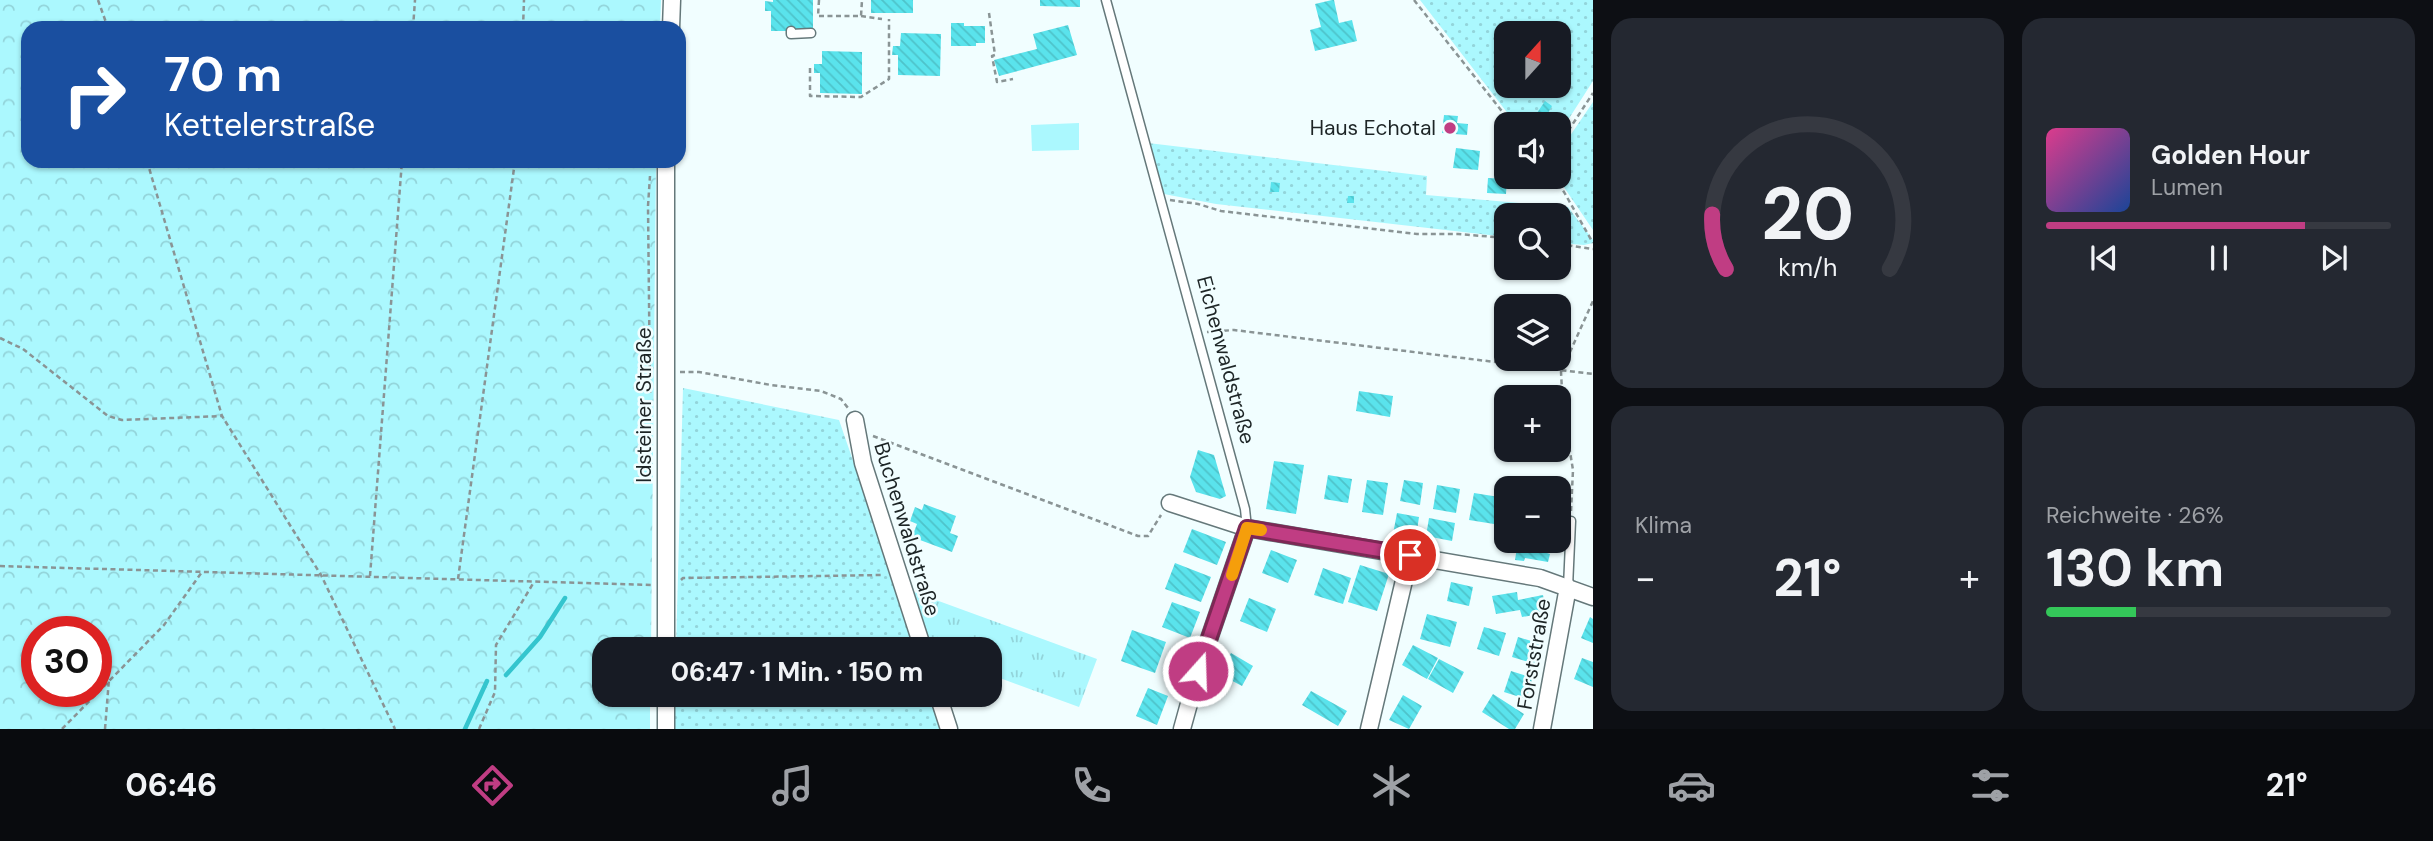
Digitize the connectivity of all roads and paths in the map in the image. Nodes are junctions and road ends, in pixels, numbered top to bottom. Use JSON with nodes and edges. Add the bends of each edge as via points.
{"nodes":[{"id":1,"x":99,"y":0,"type":"edge"},
{"id":2,"x":415,"y":0,"type":"edge"},
{"id":3,"x":524,"y":0,"type":"edge"},
{"id":4,"x":673,"y":0,"type":"edge"},
{"id":5,"x":819,"y":0,"type":"edge"},
{"id":6,"x":862,"y":0,"type":"edge"},
{"id":7,"x":1106,"y":0,"type":"edge"},
{"id":8,"x":1414,"y":0,"type":"edge"},
{"id":9,"x":989,"y":13,"type":"dead end"},
{"id":10,"x":862,"y":16,"type":"junction"},
{"id":11,"x":883,"y":19,"type":"dead end"},
{"id":12,"x":889,"y":19,"type":"dead end"},
{"id":13,"x":106,"y":21,"type":"edge"},
{"id":14,"x":413,"y":21,"type":"edge"},
{"id":15,"x":523,"y":21,"type":"edge"},
{"id":16,"x":672,"y":21,"type":"edge"},
{"id":17,"x":791,"y":31,"type":"dead end"},
{"id":18,"x":811,"y":33,"type":"dead end"},
{"id":19,"x":810,"y":68,"type":"dead end"},
{"id":20,"x":1013,"y":79,"type":"dead end"},
{"id":21,"x":1593,"y":93,"type":"edge"},
{"id":22,"x":1503,"y":112,"type":"edge"},
{"id":23,"x":1571,"y":127,"type":"edge"},
{"id":24,"x":149,"y":168,"type":"edge"},
{"id":25,"x":401,"y":168,"type":"edge"},
{"id":26,"x":513,"y":168,"type":"edge"},
{"id":27,"x":666,"y":168,"type":"edge"},
{"id":28,"x":1562,"y":189,"type":"edge"},
{"id":29,"x":1160,"y":198,"type":"junction"},
{"id":30,"x":1494,"y":237,"type":"edge"},
{"id":31,"x":1593,"y":243,"type":"edge"},
{"id":32,"x":1571,"y":245,"type":"edge"},
{"id":33,"x":1593,"y":248,"type":"edge"},
{"id":34,"x":1593,"y":301,"type":"edge"},
{"id":35,"x":1196,"y":332,"type":"junction"},
{"id":36,"x":0,"y":338,"type":"edge"},
{"id":37,"x":665,"y":371,"type":"junction"},
{"id":38,"x":1561,"y":372,"type":"junction"},
{"id":39,"x":1593,"y":374,"type":"edge"},
{"id":40,"x":222,"y":416,"type":"junction"},
{"id":41,"x":855,"y":420,"type":"junction"},
{"id":42,"x":1170,"y":503,"type":"joint"},
{"id":43,"x":1571,"y":521,"type":"edge"},
{"id":44,"x":1247,"y":528,"type":"junction"},
{"id":45,"x":1570,"y":553,"type":"edge"},
{"id":46,"x":1410,"y":555,"type":"junction"},
{"id":47,"x":0,"y":566,"type":"edge"},
{"id":48,"x":202,"y":572,"type":"junction"},
{"id":49,"x":897,"y":573,"type":"junction"},
{"id":50,"x":321,"y":575,"type":"junction"},
{"id":51,"x":370,"y":577,"type":"junction"},
{"id":52,"x":683,"y":578,"type":"dead end"},
{"id":53,"x":458,"y":579,"type":"junction"},
{"id":54,"x":534,"y":582,"type":"junction"},
{"id":55,"x":665,"y":585,"type":"junction"},
{"id":56,"x":1568,"y":587,"type":"junction"},
{"id":57,"x":1593,"y":597,"type":"edge"},
{"id":58,"x":666,"y":637,"type":"edge"},
{"id":59,"x":918,"y":637,"type":"edge"},
{"id":60,"x":112,"y":676,"type":"edge"},
{"id":61,"x":83,"y":707,"type":"edge"},
{"id":62,"x":107,"y":707,"type":"edge"},
{"id":63,"x":666,"y":707,"type":"edge"},
{"id":64,"x":942,"y":707,"type":"edge"},
{"id":65,"x":62,"y":729,"type":"edge"},
{"id":66,"x":105,"y":729,"type":"edge"},
{"id":67,"x":395,"y":729,"type":"edge"},
{"id":68,"x":479,"y":729,"type":"edge"},
{"id":69,"x":666,"y":729,"type":"edge"},
{"id":70,"x":949,"y":729,"type":"edge"},
{"id":71,"x":1182,"y":729,"type":"edge"},
{"id":72,"x":1369,"y":729,"type":"edge"},
{"id":73,"x":1542,"y":729,"type":"edge"}],
"edges":[{"from":1,"to":13,"type":"path"},
{"from":2,"to":14,"type":"path"},
{"from":3,"to":15,"type":"path"},
{"from":4,"to":16,"type":"street"},
{"from":5,"to":10,"type":"path","via":[[818,16]]},
{"from":6,"to":10,"type":"path"},
{"from":7,"to":29,"type":"lane","name":"Eichenwaldstraße"},
{"from":8,"to":22,"type":"path"},
{"from":9,"to":20,"type":"path","via":[[998,82]]},
{"from":10,"to":11,"type":"path"},
{"from":12,"to":19,"type":"path","via":[[889,79],[861,97],[810,96]]},
{"from":17,"to":18,"type":"lane"},
{"from":21,"to":23,"type":"path"},
{"from":24,"to":40,"type":"path"},
{"from":25,"to":51,"type":"path"},
{"from":26,"to":53,"type":"path"},
{"from":27,"to":37,"type":"street","name":"Idsteiner Straße"},
{"from":28,"to":31,"type":"path"},
{"from":29,"to":30,"type":"path","via":[[1221,211],[1417,234]]},
{"from":29,"to":35,"type":"lane","name":"Eichenwaldstraße"},
{"from":32,"to":33,"type":"path"},
{"from":34,"to":38,"type":"path"},
{"from":35,"to":38,"type":"path","via":[[1234,330]]},
{"from":35,"to":44,"type":"lane","name":"Eichenwaldstraße"},
{"from":36,"to":40,"type":"path","via":[[23,349],[108,416]]},
{"from":37,"to":41,"type":"path","via":[[821,391],[841,399]]},
{"from":37,"to":55,"type":"street","name":"Idsteiner Straße"},
{"from":38,"to":39,"type":"path"},
{"from":38,"to":43,"type":"path","via":[[1573,470]]},
{"from":40,"to":50,"type":"path"},
{"from":41,"to":42,"type":"path","via":[[873,437],[1138,536],[1148,536],[1165,503]]},
{"from":41,"to":49,"type":"street","name":"Buchenwaldstraße","via":[[863,463]]},
{"from":42,"to":44,"type":"street"},
{"from":44,"to":46,"type":"street"},
{"from":44,"to":71,"type":"street","name":"Eichenwaldstraße"},
{"from":45,"to":56,"type":"lane"},
{"from":46,"to":56,"type":"street"},
{"from":46,"to":72,"type":"street"},
{"from":47,"to":48,"type":"path"},
{"from":48,"to":50,"type":"path"},
{"from":48,"to":60,"type":"path","via":[[164,625]]},
{"from":49,"to":52,"type":"path"},
{"from":49,"to":59,"type":"street","name":"Buchenwaldstraße"},
{"from":50,"to":51,"type":"path"},
{"from":50,"to":67,"type":"path"},
{"from":51,"to":53,"type":"path"},
{"from":53,"to":54,"type":"path"},
{"from":54,"to":55,"type":"path"},
{"from":54,"to":68,"type":"path","via":[[496,645],[495,692]]},
{"from":55,"to":58,"type":"street","name":"Idsteiner Straße"},
{"from":56,"to":57,"type":"street"},
{"from":56,"to":73,"type":"street","name":"Forststraße"},
{"from":61,"to":65,"type":"path"},
{"from":62,"to":66,"type":"path"},
{"from":63,"to":69,"type":"street"},
{"from":64,"to":70,"type":"street"}]}
